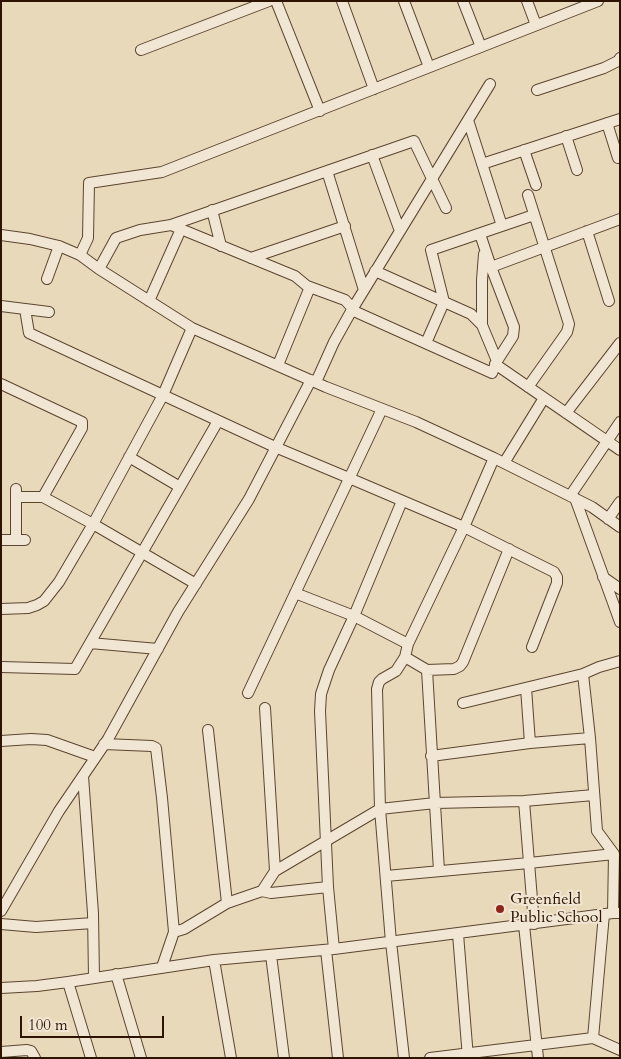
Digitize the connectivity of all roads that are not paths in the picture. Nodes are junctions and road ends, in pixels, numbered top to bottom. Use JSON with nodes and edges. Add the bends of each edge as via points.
{"nodes":[{"id":1,"x":269,"y":1,"type":"edge"},
{"id":2,"x":276,"y":1,"type":"edge"},
{"id":3,"x":342,"y":1,"type":"edge"},
{"id":4,"x":404,"y":1,"type":"edge"},
{"id":5,"x":463,"y":1,"type":"edge"},
{"id":6,"x":527,"y":1,"type":"edge"},
{"id":7,"x":598,"y":1,"type":"edge"},
{"id":8,"x":536,"y":25,"type":"junction"},
{"id":9,"x":481,"y":47,"type":"junction"},
{"id":10,"x":141,"y":50,"type":"dead end"},
{"id":11,"x":620,"y":58,"type":"edge"},
{"id":12,"x":429,"y":67,"type":"junction"},
{"id":13,"x":490,"y":84,"type":"dead end"},
{"id":14,"x":374,"y":89,"type":"junction"},
{"id":15,"x":537,"y":90,"type":"dead end"},
{"id":16,"x":320,"y":111,"type":"junction"},
{"id":17,"x":620,"y":119,"type":"edge"},
{"id":18,"x":468,"y":120,"type":"junction"},
{"id":19,"x":607,"y":123,"type":"junction"},
{"id":20,"x":566,"y":136,"type":"junction"},
{"id":21,"x":524,"y":150,"type":"junction"},
{"id":22,"x":372,"y":155,"type":"junction"},
{"id":23,"x":618,"y":158,"type":"dead end"},
{"id":24,"x":482,"y":164,"type":"junction"},
{"id":25,"x":577,"y":170,"type":"dead end"},
{"id":26,"x":327,"y":171,"type":"junction"},
{"id":27,"x":432,"y":178,"type":"junction"},
{"id":28,"x":536,"y":185,"type":"dead end"},
{"id":29,"x":528,"y":195,"type":"dead end"},
{"id":30,"x":446,"y":208,"type":"dead end"},
{"id":31,"x":212,"y":210,"type":"junction"},
{"id":32,"x":534,"y":215,"type":"junction"},
{"id":33,"x":620,"y":219,"type":"edge"},
{"id":34,"x":171,"y":225,"type":"junction"},
{"id":35,"x":345,"y":226,"type":"junction"},
{"id":36,"x":502,"y":226,"type":"junction"},
{"id":37,"x":181,"y":229,"type":"junction"},
{"id":38,"x":400,"y":231,"type":"junction"},
{"id":39,"x":587,"y":231,"type":"junction"},
{"id":40,"x":480,"y":234,"type":"junction"},
{"id":41,"x":1,"y":235,"type":"edge"},
{"id":42,"x":59,"y":246,"type":"junction"},
{"id":43,"x":221,"y":246,"type":"junction"},
{"id":44,"x":544,"y":247,"type":"junction"},
{"id":45,"x":485,"y":249,"type":"junction"},
{"id":46,"x":80,"y":254,"type":"junction"},
{"id":47,"x":251,"y":258,"type":"junction"},
{"id":48,"x":491,"y":267,"type":"junction"},
{"id":49,"x":99,"y":269,"type":"junction"},
{"id":50,"x":376,"y":271,"type":"junction"},
{"id":51,"x":46,"y":279,"type":"dead end"},
{"id":52,"x":310,"y":287,"type":"junction"},
{"id":53,"x":364,"y":290,"type":"junction"},
{"id":54,"x":149,"y":300,"type":"junction"},
{"id":55,"x":609,"y":301,"type":"dead end"},
{"id":56,"x":444,"y":302,"type":"junction"},
{"id":57,"x":1,"y":306,"type":"edge"},
{"id":58,"x":353,"y":308,"type":"junction"},
{"id":59,"x":25,"y":309,"type":"junction"},
{"id":60,"x":48,"y":312,"type":"dead end"},
{"id":61,"x":482,"y":325,"type":"junction"},
{"id":62,"x":192,"y":328,"type":"junction"},
{"id":63,"x":426,"y":343,"type":"junction"},
{"id":64,"x":620,"y":343,"type":"edge"},
{"id":65,"x":496,"y":363,"type":"junction"},
{"id":66,"x":278,"y":365,"type":"junction"},
{"id":67,"x":314,"y":381,"type":"junction"},
{"id":68,"x":1,"y":384,"type":"edge"},
{"id":69,"x":528,"y":387,"type":"junction"},
{"id":70,"x":163,"y":395,"type":"junction"},
{"id":71,"x":544,"y":398,"type":"junction"},
{"id":72,"x":382,"y":409,"type":"junction"},
{"id":73,"x":566,"y":413,"type":"junction"},
{"id":74,"x":218,"y":421,"type":"junction"},
{"id":75,"x":620,"y":422,"type":"edge"},
{"id":76,"x":607,"y":441,"type":"junction"},
{"id":77,"x":275,"y":447,"type":"junction"},
{"id":78,"x":620,"y":450,"type":"edge"},
{"id":79,"x":129,"y":457,"type":"junction"},
{"id":80,"x":494,"y":458,"type":"junction"},
{"id":81,"x":504,"y":463,"type":"junction"},
{"id":82,"x":349,"y":478,"type":"junction"},
{"id":83,"x":180,"y":487,"type":"junction"},
{"id":84,"x":43,"y":497,"type":"junction"},
{"id":85,"x":572,"y":497,"type":"junction"},
{"id":86,"x":402,"y":501,"type":"junction"},
{"id":87,"x":620,"y":502,"type":"edge"},
{"id":88,"x":608,"y":519,"type":"junction"},
{"id":89,"x":93,"y":524,"type":"junction"},
{"id":90,"x":464,"y":527,"type":"junction"},
{"id":91,"x":620,"y":527,"type":"edge"},
{"id":92,"x":1,"y":540,"type":"edge"},
{"id":93,"x":509,"y":549,"type":"junction"},
{"id":94,"x":142,"y":552,"type":"junction"},
{"id":95,"x":604,"y":577,"type":"junction"},
{"id":96,"x":196,"y":584,"type":"junction"},
{"id":97,"x":620,"y":589,"type":"edge"},
{"id":98,"x":295,"y":593,"type":"junction"},
{"id":99,"x":1,"y":609,"type":"edge"},
{"id":100,"x":354,"y":616,"type":"junction"},
{"id":101,"x":620,"y":622,"type":"edge"},
{"id":102,"x":90,"y":643,"type":"junction"},
{"id":103,"x":408,"y":644,"type":"junction"},
{"id":104,"x":532,"y":647,"type":"dead end"},
{"id":105,"x":158,"y":649,"type":"junction"},
{"id":106,"x":405,"y":657,"type":"junction"},
{"id":107,"x":620,"y":661,"type":"edge"},
{"id":108,"x":1,"y":667,"type":"edge"},
{"id":109,"x":426,"y":670,"type":"junction"},
{"id":110,"x":583,"y":674,"type":"junction"},
{"id":111,"x":526,"y":688,"type":"junction"},
{"id":112,"x":248,"y":693,"type":"dead end"},
{"id":113,"x":463,"y":703,"type":"dead end"},
{"id":114,"x":265,"y":708,"type":"dead end"},
{"id":115,"x":208,"y":730,"type":"dead end"},
{"id":116,"x":590,"y":738,"type":"junction"},
{"id":117,"x":1,"y":741,"type":"edge"},
{"id":118,"x":530,"y":743,"type":"junction"},
{"id":119,"x":104,"y":744,"type":"junction"},
{"id":120,"x":431,"y":756,"type":"junction"},
{"id":121,"x":96,"y":757,"type":"junction"},
{"id":122,"x":83,"y":776,"type":"junction"},
{"id":123,"x":594,"y":795,"type":"junction"},
{"id":124,"x":524,"y":801,"type":"junction"},
{"id":125,"x":435,"y":803,"type":"junction"},
{"id":126,"x":380,"y":809,"type":"junction"},
{"id":127,"x":326,"y":841,"type":"junction"},
{"id":128,"x":614,"y":854,"type":"junction"},
{"id":129,"x":529,"y":864,"type":"junction"},
{"id":130,"x":275,"y":871,"type":"junction"},
{"id":131,"x":439,"y":871,"type":"junction"},
{"id":132,"x":386,"y":876,"type":"junction"},
{"id":133,"x":328,"y":887,"type":"junction"},
{"id":134,"x":262,"y":891,"type":"junction"},
{"id":135,"x":227,"y":903,"type":"junction"},
{"id":136,"x":1,"y":911,"type":"edge"},
{"id":137,"x":613,"y":913,"type":"edge"},
{"id":138,"x":93,"y":923,"type":"junction"},
{"id":139,"x":1,"y":924,"type":"edge"},
{"id":140,"x":529,"y":924,"type":"junction"},
{"id":141,"x":174,"y":932,"type":"junction"},
{"id":142,"x":458,"y":934,"type":"junction"},
{"id":143,"x":391,"y":942,"type":"junction"},
{"id":144,"x":330,"y":949,"type":"junction"},
{"id":145,"x":271,"y":955,"type":"junction"},
{"id":146,"x":214,"y":960,"type":"junction"},
{"id":147,"x":162,"y":967,"type":"junction"},
{"id":148,"x":116,"y":974,"type":"junction"},
{"id":149,"x":94,"y":978,"type":"junction"},
{"id":150,"x":68,"y":982,"type":"junction"},
{"id":151,"x":1,"y":988,"type":"edge"},
{"id":152,"x":593,"y":1038,"type":"junction"},
{"id":153,"x":536,"y":1045,"type":"junction"},
{"id":154,"x":620,"y":1050,"type":"edge"},
{"id":155,"x":1,"y":1052,"type":"edge"},
{"id":156,"x":468,"y":1055,"type":"edge"},
{"id":157,"x":36,"y":1058,"type":"edge"},
{"id":158,"x":91,"y":1058,"type":"edge"},
{"id":159,"x":141,"y":1058,"type":"edge"},
{"id":160,"x":231,"y":1058,"type":"edge"},
{"id":161,"x":284,"y":1058,"type":"edge"},
{"id":162,"x":338,"y":1058,"type":"edge"},
{"id":163,"x":404,"y":1058,"type":"edge"},
{"id":164,"x":430,"y":1058,"type":"edge"},
{"id":165,"x":538,"y":1058,"type":"edge"}],
"edges":[{"from":1,"to":10,"type":"street"},
{"from":2,"to":16,"type":"street"},
{"from":3,"to":14,"type":"street"},
{"from":4,"to":12,"type":"street"},
{"from":5,"to":9,"type":"street"},
{"from":6,"to":8,"type":"street"},
{"from":7,"to":8,"type":"street"},
{"from":8,"to":9,"type":"street"},
{"from":9,"to":12,"type":"street"},
{"from":11,"to":15,"type":"street","via":[[604,68]]},
{"from":12,"to":14,"type":"street"},
{"from":13,"to":18,"type":"street"},
{"from":14,"to":16,"type":"street"},
{"from":16,"to":46,"type":"street","via":[[162,172],[89,183],[88,238]]},
{"from":17,"to":19,"type":"street"},
{"from":18,"to":24,"type":"street"},
{"from":18,"to":27,"type":"street"},
{"from":19,"to":20,"type":"street"},
{"from":19,"to":23,"type":"street"},
{"from":20,"to":21,"type":"street"},
{"from":20,"to":25,"type":"street"},
{"from":21,"to":24,"type":"street"},
{"from":21,"to":28,"type":"street"},
{"from":22,"to":26,"type":"street"},
{"from":22,"to":27,"type":"street","via":[[414,141]]},
{"from":22,"to":38,"type":"street"},
{"from":24,"to":36,"type":"street"},
{"from":26,"to":31,"type":"street"},
{"from":26,"to":35,"type":"street"},
{"from":27,"to":30,"type":"street"},
{"from":27,"to":38,"type":"street"},
{"from":29,"to":32,"type":"street"},
{"from":31,"to":34,"type":"street"},
{"from":31,"to":43,"type":"street"},
{"from":32,"to":36,"type":"street"},
{"from":32,"to":44,"type":"street"},
{"from":33,"to":39,"type":"street"},
{"from":34,"to":37,"type":"street"},
{"from":34,"to":49,"type":"street","via":[[116,238]]},
{"from":35,"to":47,"type":"street"},
{"from":35,"to":53,"type":"street"},
{"from":36,"to":40,"type":"street"},
{"from":37,"to":43,"type":"street"},
{"from":37,"to":54,"type":"street"},
{"from":38,"to":50,"type":"street"},
{"from":39,"to":44,"type":"street"},
{"from":39,"to":55,"type":"street"},
{"from":40,"to":45,"type":"street"},
{"from":40,"to":56,"type":"street","via":[[431,250]]},
{"from":41,"to":42,"type":"street"},
{"from":42,"to":46,"type":"street"},
{"from":42,"to":51,"type":"street"},
{"from":43,"to":47,"type":"street"},
{"from":44,"to":48,"type":"street"},
{"from":44,"to":69,"type":"street","via":[[568,324],[567,332]]},
{"from":45,"to":48,"type":"street"},
{"from":45,"to":61,"type":"street"},
{"from":46,"to":49,"type":"street"},
{"from":47,"to":52,"type":"street","via":[[295,276]]},
{"from":48,"to":65,"type":"street","via":[[514,327],[513,336]]},
{"from":49,"to":54,"type":"street"},
{"from":50,"to":53,"type":"street"},
{"from":50,"to":56,"type":"street"},
{"from":52,"to":58,"type":"street","via":[[345,300]]},
{"from":52,"to":66,"type":"street"},
{"from":53,"to":58,"type":"street"},
{"from":54,"to":62,"type":"street"},
{"from":56,"to":61,"type":"street","via":[[471,314]]},
{"from":56,"to":63,"type":"street"},
{"from":57,"to":59,"type":"street"},
{"from":58,"to":63,"type":"street"},
{"from":58,"to":67,"type":"street"},
{"from":59,"to":60,"type":"street"},
{"from":59,"to":70,"type":"street","via":[[28,333]]},
{"from":61,"to":65,"type":"street"},
{"from":62,"to":66,"type":"street"},
{"from":62,"to":70,"type":"street"},
{"from":63,"to":65,"type":"street","via":[[492,373]]},
{"from":64,"to":73,"type":"street"},
{"from":65,"to":69,"type":"street"},
{"from":66,"to":67,"type":"street"},
{"from":67,"to":72,"type":"street"},
{"from":67,"to":77,"type":"street"},
{"from":68,"to":84,"type":"street","via":[[82,422],[82,428]]},
{"from":69,"to":71,"type":"street"},
{"from":70,"to":74,"type":"street"},
{"from":70,"to":79,"type":"street"},
{"from":71,"to":73,"type":"street"},
{"from":71,"to":81,"type":"street"},
{"from":72,"to":80,"type":"street"},
{"from":72,"to":82,"type":"street"},
{"from":73,"to":76,"type":"street"},
{"from":74,"to":77,"type":"street"},
{"from":74,"to":83,"type":"street"},
{"from":75,"to":76,"type":"street"},
{"from":76,"to":78,"type":"street"},
{"from":76,"to":85,"type":"street"},
{"from":77,"to":82,"type":"street"},
{"from":77,"to":96,"type":"street","via":[[249,498]]},
{"from":79,"to":83,"type":"street"},
{"from":79,"to":89,"type":"street"},
{"from":80,"to":81,"type":"street"},
{"from":80,"to":90,"type":"street"},
{"from":81,"to":85,"type":"street"},
{"from":82,"to":86,"type":"street"},
{"from":82,"to":98,"type":"street"},
{"from":83,"to":94,"type":"street"},
{"from":84,"to":89,"type":"street"},
{"from":84,"to":92,"type":"street","via":[[16,493],[21,540]]},
{"from":85,"to":88,"type":"street"},
{"from":85,"to":95,"type":"street"},
{"from":86,"to":90,"type":"street"},
{"from":86,"to":100,"type":"street"},
{"from":87,"to":88,"type":"street"},
{"from":88,"to":91,"type":"street"},
{"from":89,"to":94,"type":"street"},
{"from":89,"to":99,"type":"street","via":[[44,601],[28,608]]},
{"from":90,"to":93,"type":"street"},
{"from":90,"to":103,"type":"street"},
{"from":93,"to":104,"type":"street","via":[[554,572],[557,577]]},
{"from":93,"to":109,"type":"street","via":[[463,662],[454,669]]},
{"from":94,"to":96,"type":"street"},
{"from":94,"to":102,"type":"street"},
{"from":95,"to":97,"type":"street"},
{"from":95,"to":101,"type":"street"},
{"from":96,"to":105,"type":"street"},
{"from":98,"to":100,"type":"street"},
{"from":98,"to":112,"type":"street"},
{"from":100,"to":103,"type":"street"},
{"from":100,"to":127,"type":"street","via":[[321,694]]},
{"from":102,"to":105,"type":"street"},
{"from":102,"to":108,"type":"street","via":[[75,669]]},
{"from":103,"to":106,"type":"street"},
{"from":105,"to":119,"type":"street"},
{"from":106,"to":109,"type":"street"},
{"from":106,"to":126,"type":"street","via":[[396,671],[379,682],[377,689]]},
{"from":107,"to":110,"type":"street"},
{"from":109,"to":120,"type":"street"},
{"from":110,"to":111,"type":"street"},
{"from":110,"to":116,"type":"street"},
{"from":111,"to":113,"type":"street"},
{"from":111,"to":118,"type":"street"},
{"from":114,"to":130,"type":"street"},
{"from":115,"to":135,"type":"street"},
{"from":116,"to":118,"type":"street"},
{"from":116,"to":123,"type":"street"},
{"from":117,"to":121,"type":"street","via":[[47,740]]},
{"from":118,"to":120,"type":"street"},
{"from":119,"to":121,"type":"street"},
{"from":119,"to":141,"type":"street","via":[[156,748]]},
{"from":120,"to":125,"type":"street"},
{"from":121,"to":122,"type":"street"},
{"from":122,"to":136,"type":"street"},
{"from":122,"to":138,"type":"street"},
{"from":123,"to":124,"type":"street"},
{"from":123,"to":128,"type":"street","via":[[597,831]]},
{"from":124,"to":125,"type":"street"},
{"from":124,"to":129,"type":"street"},
{"from":125,"to":126,"type":"street"},
{"from":125,"to":131,"type":"street"},
{"from":126,"to":127,"type":"street"},
{"from":126,"to":132,"type":"street"},
{"from":127,"to":130,"type":"street"},
{"from":127,"to":133,"type":"street"},
{"from":128,"to":129,"type":"street"},
{"from":128,"to":137,"type":"street"},
{"from":129,"to":131,"type":"street"},
{"from":129,"to":140,"type":"street"},
{"from":130,"to":134,"type":"street"},
{"from":131,"to":132,"type":"street"},
{"from":132,"to":143,"type":"street"},
{"from":133,"to":134,"type":"street","via":[[271,893]]},
{"from":133,"to":144,"type":"street"},
{"from":134,"to":135,"type":"street"},
{"from":135,"to":141,"type":"street"},
{"from":137,"to":140,"type":"street"},
{"from":137,"to":152,"type":"street"},
{"from":138,"to":139,"type":"street","via":[[36,927]]},
{"from":138,"to":149,"type":"street"},
{"from":140,"to":142,"type":"street"},
{"from":140,"to":153,"type":"street"},
{"from":141,"to":147,"type":"street"},
{"from":142,"to":143,"type":"street"},
{"from":142,"to":156,"type":"street"},
{"from":143,"to":144,"type":"street"},
{"from":143,"to":163,"type":"street"},
{"from":144,"to":145,"type":"street"},
{"from":144,"to":162,"type":"street"},
{"from":145,"to":146,"type":"street"},
{"from":145,"to":161,"type":"street"},
{"from":146,"to":147,"type":"street"},
{"from":146,"to":160,"type":"street"},
{"from":147,"to":148,"type":"street"},
{"from":148,"to":149,"type":"street"},
{"from":148,"to":159,"type":"street"},
{"from":149,"to":150,"type":"street"},
{"from":150,"to":151,"type":"street"},
{"from":150,"to":158,"type":"street"},
{"from":152,"to":153,"type":"street"},
{"from":152,"to":154,"type":"street"},
{"from":153,"to":156,"type":"street"},
{"from":153,"to":165,"type":"street"},
{"from":155,"to":157,"type":"street","via":[[27,1050]]},
{"from":156,"to":164,"type":"street"}]}
